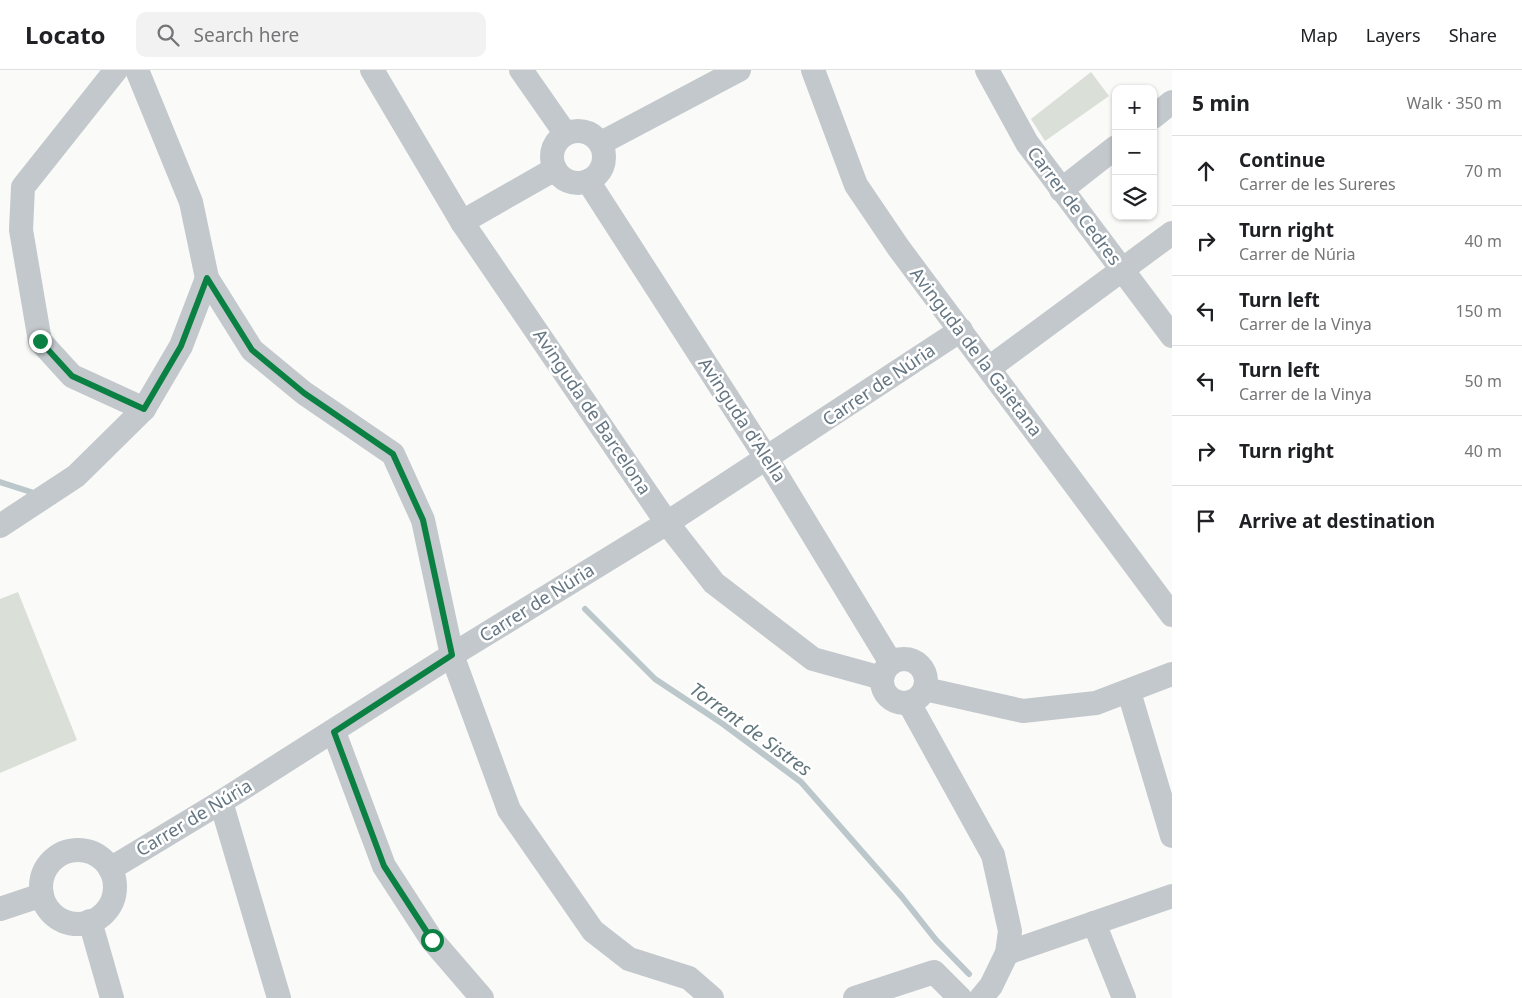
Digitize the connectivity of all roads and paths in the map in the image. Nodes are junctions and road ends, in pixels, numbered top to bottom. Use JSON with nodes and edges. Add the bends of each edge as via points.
{"nodes":[{"id":1,"x":116,"y":70,"type":"edge"},
{"id":2,"x":137,"y":70,"type":"edge"},
{"id":3,"x":372,"y":70,"type":"edge"},
{"id":4,"x":521,"y":70,"type":"edge"},
{"id":5,"x":739,"y":70,"type":"edge"},
{"id":6,"x":812,"y":70,"type":"edge"},
{"id":7,"x":987,"y":70,"type":"edge"},
{"id":8,"x":1172,"y":102,"type":"edge"},
{"id":9,"x":1157,"y":114,"type":"edge"},
{"id":10,"x":565,"y":133,"type":"junction"},
{"id":11,"x":601,"y":143,"type":"junction"},
{"id":12,"x":1112,"y":150,"type":"edge"},
{"id":13,"x":555,"y":169,"type":"junction"},
{"id":14,"x":588,"y":181,"type":"junction"},
{"id":15,"x":1061,"y":190,"type":"junction"},
{"id":16,"x":462,"y":222,"type":"junction"},
{"id":17,"x":1172,"y":233,"type":"edge"},
{"id":18,"x":1122,"y":271,"type":"junction"},
{"id":19,"x":207,"y":278,"type":"junction"},
{"id":20,"x":961,"y":330,"type":"junction"},
{"id":21,"x":1172,"y":336,"type":"edge"},
{"id":22,"x":989,"y":368,"type":"junction"},
{"id":23,"x":144,"y":409,"type":"junction"},
{"id":24,"x":767,"y":459,"type":"junction"},
{"id":25,"x":667,"y":523,"type":"junction"},
{"id":26,"x":0,"y":526,"type":"edge"},
{"id":27,"x":1172,"y":616,"type":"edge"},
{"id":28,"x":452,"y":655,"type":"junction"},
{"id":29,"x":886,"y":670,"type":"junction"},
{"id":30,"x":1172,"y":674,"type":"edge"},
{"id":31,"x":1129,"y":692,"type":"junction"},
{"id":32,"x":917,"y":696,"type":"junction"},
{"id":33,"x":334,"y":732,"type":"junction"},
{"id":34,"x":221,"y":802,"type":"junction"},
{"id":35,"x":1172,"y":836,"type":"edge"},
{"id":36,"x":110,"y":868,"type":"junction"},
{"id":37,"x":42,"y":895,"type":"junction"},
{"id":38,"x":1172,"y":896,"type":"edge"},
{"id":39,"x":0,"y":910,"type":"edge"},
{"id":40,"x":90,"y":921,"type":"junction"},
{"id":41,"x":1094,"y":923,"type":"junction"},
{"id":42,"x":1007,"y":953,"type":"junction"},
{"id":43,"x":112,"y":998,"type":"edge"},
{"id":44,"x":279,"y":998,"type":"edge"},
{"id":45,"x":482,"y":998,"type":"edge"},
{"id":46,"x":712,"y":998,"type":"edge"},
{"id":47,"x":854,"y":998,"type":"edge"},
{"id":48,"x":960,"y":998,"type":"edge"},
{"id":49,"x":981,"y":998,"type":"edge"},
{"id":50,"x":1124,"y":998,"type":"edge"}],
"edges":[{"from":1,"to":23,"type":"street","via":[[23,187],[21,230],[40,341],[72,376]]},
{"from":2,"to":19,"type":"street","via":[[191,202]]},
{"from":3,"to":16,"type":"street","name":"Avinguda de Barcelona"},
{"from":4,"to":10,"type":"street"},
{"from":5,"to":11,"type":"street"},
{"from":6,"to":20,"type":"street","name":"Avinguda de la Gaietana","via":[[856,184],[898,247]]},
{"from":7,"to":15,"type":"street","name":"Carrer de Cedres","via":[[1028,143]]},
{"from":8,"to":9,"type":"street"},
{"from":10,"to":11,"type":"street","via":[[583,131]]},
{"from":10,"to":13,"type":"street","via":[[554,146]]},
{"from":11,"to":14,"type":"street","via":[[602,169]]},
{"from":12,"to":15,"type":"street"},
{"from":13,"to":14,"type":"street","via":[[572,182]]},
{"from":13,"to":16,"type":"street"},
{"from":14,"to":24,"type":"street","name":"Avinguda d'Alella"},
{"from":15,"to":18,"type":"street","name":"Carrer de Cedres"},
{"from":16,"to":25,"type":"street","name":"Avinguda de Barcelona"},
{"from":17,"to":18,"type":"street"},
{"from":18,"to":21,"type":"street","name":"Carrer de Cedres"},
{"from":18,"to":22,"type":"street"},
{"from":19,"to":23,"type":"street","via":[[181,346]]},
{"from":19,"to":28,"type":"street","via":[[252,350],[304,393],[393,454],[423,520]]},
{"from":20,"to":22,"type":"street","name":"Avinguda de la Gaietana"},
{"from":20,"to":24,"type":"street","name":"Carrer de Núria"},
{"from":22,"to":27,"type":"street","name":"Avinguda de la Gaietana"},
{"from":23,"to":26,"type":"street","via":[[76,476]]},
{"from":24,"to":25,"type":"street","name":"Carrer de Núria"},
{"from":24,"to":29,"type":"street","name":"Avinguda d'Alella"},
{"from":25,"to":28,"type":"street","name":"Carrer de Núria"},
{"from":25,"to":29,"type":"street","name":"Avinguda de Barcelona","via":[[714,583],[813,659]]},
{"from":28,"to":33,"type":"street","name":"Carrer de Núria"},
{"from":28,"to":46,"type":"street","via":[[509,810],[593,931],[628,959],[689,978]]},
{"from":29,"to":32,"type":"street","via":[[884,692],[889,697],[902,703]]},
{"from":29,"to":32,"type":"street","via":[[904,658],[918,663],[926,674]]},
{"from":30,"to":31,"type":"street"},
{"from":31,"to":32,"type":"street","via":[[1096,703],[1024,711]]},
{"from":31,"to":35,"type":"street"},
{"from":32,"to":42,"type":"street","via":[[993,855],[1010,931]]},
{"from":33,"to":34,"type":"street","name":"Carrer de Núria"},
{"from":33,"to":45,"type":"street","via":[[384,866],[432,940]]},
{"from":34,"to":36,"type":"street","name":"Carrer de Núria"},
{"from":34,"to":44,"type":"street"},
{"from":36,"to":37,"type":"street","via":[[94,854],[71,850],[50,862],[41,883]]},
{"from":36,"to":40,"type":"street","via":[[114,879],[113,897],[104,913]]},
{"from":37,"to":39,"type":"street"},
{"from":37,"to":40,"type":"street","via":[[53,915],[63,921],[74,924]]},
{"from":38,"to":41,"type":"street"},
{"from":40,"to":43,"type":"street"},
{"from":41,"to":42,"type":"street"},
{"from":41,"to":50,"type":"street"},
{"from":42,"to":49,"type":"street","via":[[991,986]]},
{"from":47,"to":48,"type":"street","via":[[934,972]]}]}
